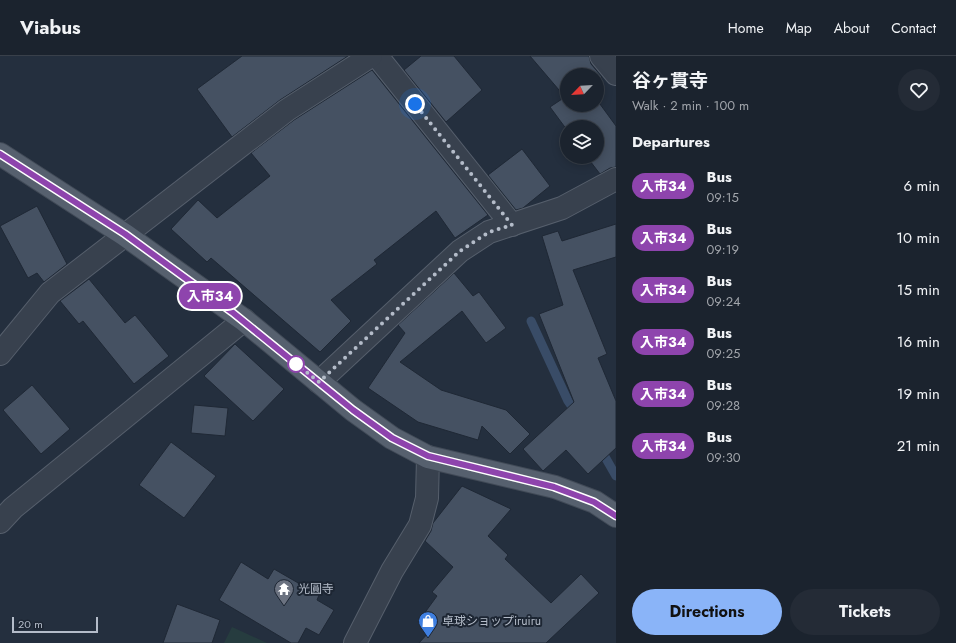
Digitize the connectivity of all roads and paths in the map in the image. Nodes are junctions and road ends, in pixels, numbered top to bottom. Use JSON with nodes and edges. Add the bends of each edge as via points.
{"nodes":[{"id":1,"x":370,"y":56,"type":"edge"},
{"id":2,"x":377,"y":56,"type":"edge"},
{"id":3,"x":601,"y":56,"type":"edge"},
{"id":4,"x":616,"y":74,"type":"edge"},
{"id":5,"x":0,"y":154,"type":"edge"},
{"id":6,"x":616,"y":179,"type":"edge"},
{"id":7,"x":512,"y":225,"type":"junction"},
{"id":8,"x":125,"y":234,"type":"junction"},
{"id":9,"x":244,"y":320,"type":"junction"},
{"id":10,"x":0,"y":354,"type":"edge"},
{"id":11,"x":319,"y":382,"type":"junction"},
{"id":12,"x":428,"y":456,"type":"junction"},
{"id":13,"x":616,"y":516,"type":"edge"},
{"id":14,"x":0,"y":522,"type":"edge"},
{"id":15,"x":355,"y":643,"type":"edge"}],
"edges":[{"from":1,"to":8,"type":"street","via":[[287,110]]},
{"from":2,"to":7,"type":"street"},
{"from":3,"to":4,"type":"street"},
{"from":5,"to":8,"type":"main road"},
{"from":6,"to":7,"type":"street","via":[[562,208]]},
{"from":7,"to":11,"type":"street","via":[[489,232],[460,251]]},
{"from":8,"to":9,"type":"main road"},
{"from":8,"to":10,"type":"street","via":[[50,293]]},
{"from":9,"to":11,"type":"main road"},
{"from":9,"to":14,"type":"street","via":[[13,508]]},
{"from":11,"to":12,"type":"main road","via":[[392,438]]},
{"from":12,"to":13,"type":"main road","via":[[554,487],[594,502]]},
{"from":12,"to":15,"type":"street","via":[[427,498],[420,525],[392,571]]}]}
